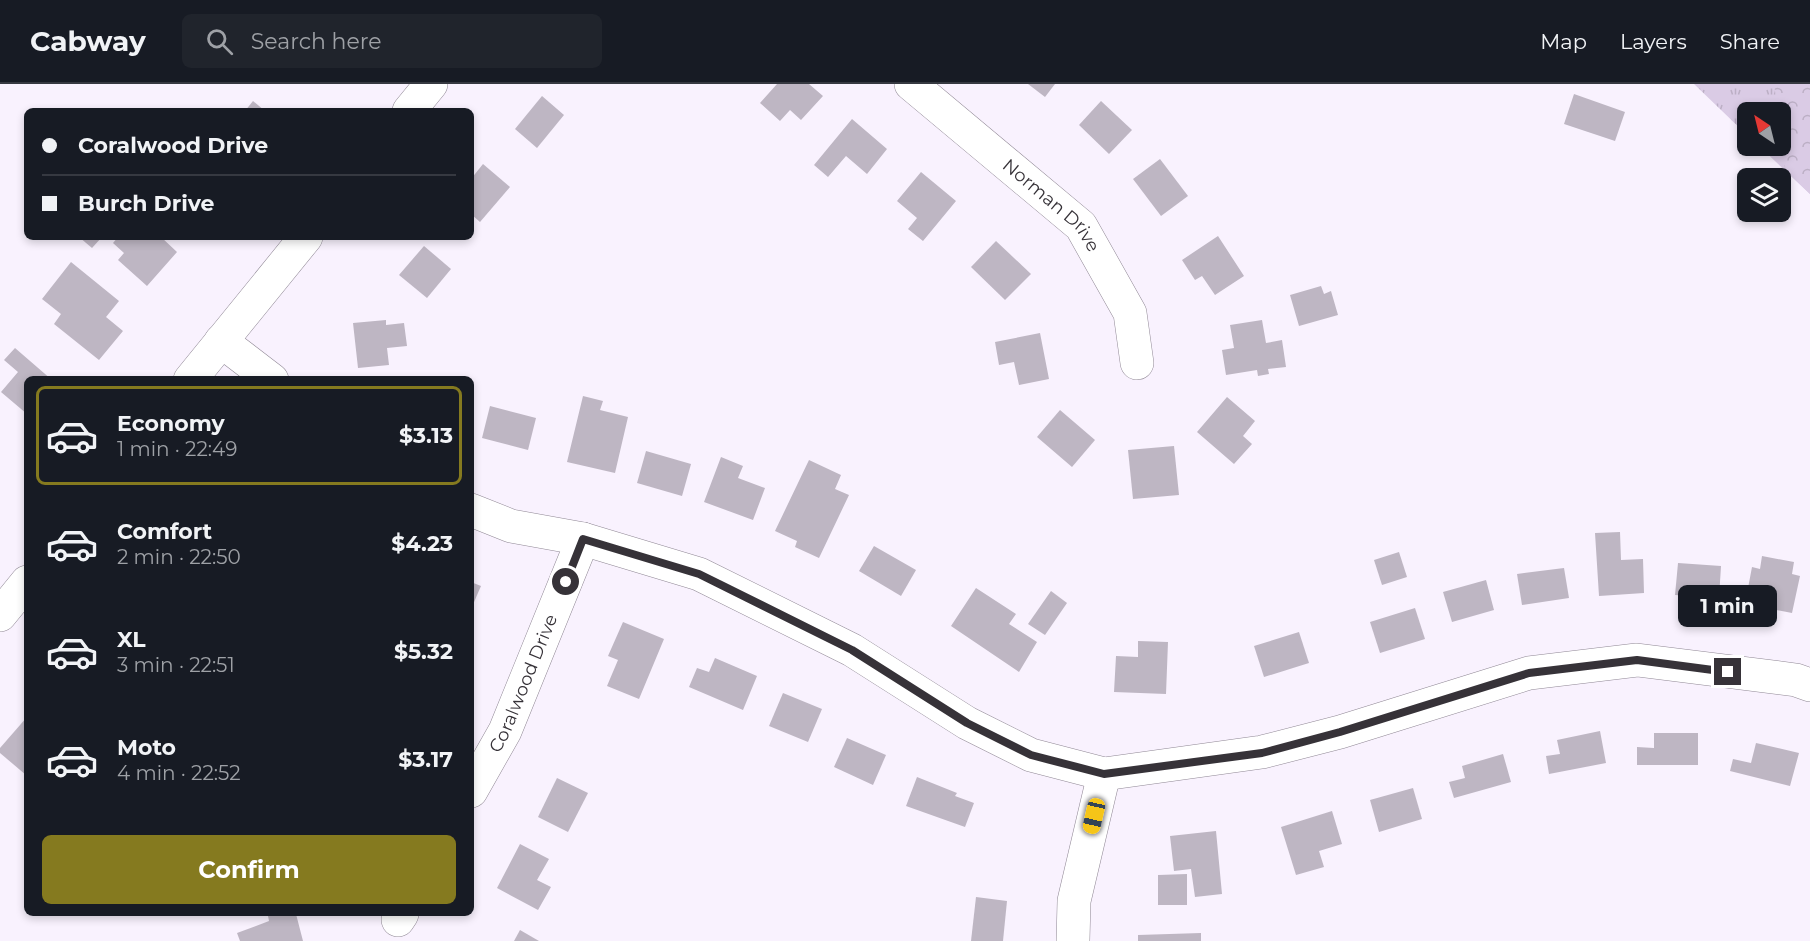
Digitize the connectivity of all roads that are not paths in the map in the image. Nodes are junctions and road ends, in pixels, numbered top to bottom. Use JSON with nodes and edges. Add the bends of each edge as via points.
{"nodes":[{"id":1,"x":431,"y":84,"type":"edge"},
{"id":2,"x":911,"y":84,"type":"edge"},
{"id":3,"x":411,"y":108,"type":"edge"},
{"id":4,"x":304,"y":240,"type":"edge"},
{"id":5,"x":221,"y":341,"type":"junction"},
{"id":6,"x":1137,"y":363,"type":"dead end"},
{"id":7,"x":193,"y":376,"type":"edge"},
{"id":8,"x":267,"y":376,"type":"edge"},
{"id":9,"x":474,"y":511,"type":"edge"},
{"id":10,"x":583,"y":539,"type":"junction"},
{"id":11,"x":24,"y":586,"type":"edge"},
{"id":12,"x":0,"y":615,"type":"edge"},
{"id":13,"x":1810,"y":685,"type":"edge"},
{"id":14,"x":1104,"y":774,"type":"junction"},
{"id":15,"x":474,"y":786,"type":"edge"},
{"id":16,"x":1073,"y":941,"type":"edge"}],
"edges":[{"from":1,"to":3,"type":"street"},
{"from":2,"to":6,"type":"street","name":"Norman Drive","via":[[1081,226],[1130,314]]},
{"from":4,"to":5,"type":"street"},
{"from":5,"to":7,"type":"street"},
{"from":5,"to":8,"type":"street"},
{"from":9,"to":10,"type":"street","via":[[511,526]]},
{"from":10,"to":14,"type":"street","via":[[699,574],[852,650],[967,723],[1031,755]]},
{"from":10,"to":15,"type":"street","name":"Coralwood Drive","via":[[505,731]]},
{"from":11,"to":12,"type":"street"},
{"from":13,"to":14,"type":"street","via":[[1637,660],[1529,673],[1262,753]]},
{"from":14,"to":16,"type":"street","via":[[1074,901]]}]}
